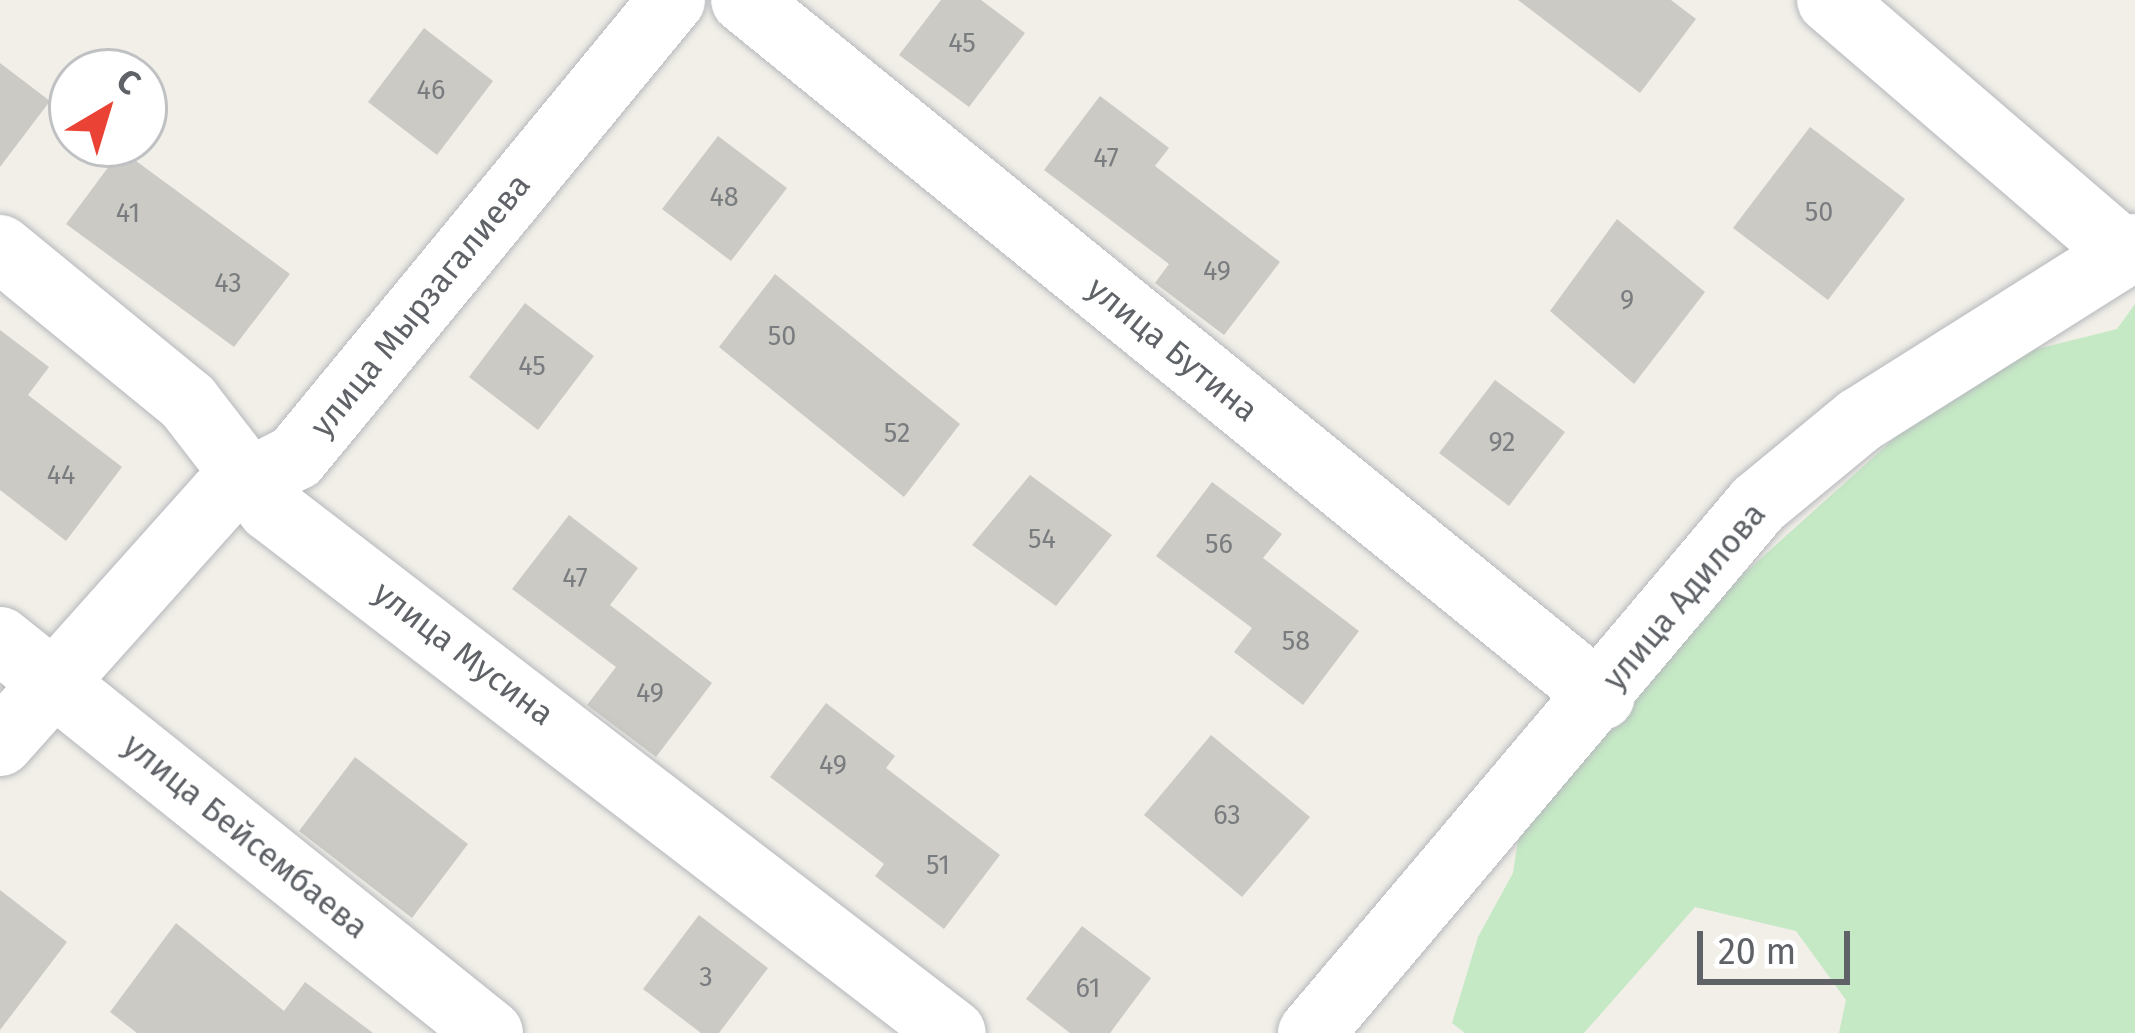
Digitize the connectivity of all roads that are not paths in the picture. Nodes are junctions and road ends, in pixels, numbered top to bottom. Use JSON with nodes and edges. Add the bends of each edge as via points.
{"nodes":[{"id":1,"x":672,"y":0,"type":"edge"},
{"id":2,"x":744,"y":0,"type":"edge"},
{"id":3,"x":1830,"y":0,"type":"edge"},
{"id":4,"x":0,"y":248,"type":"edge"},
{"id":5,"x":2130,"y":250,"type":"edge"},
{"id":6,"x":254,"y":479,"type":"junction"},
{"id":7,"x":0,"y":640,"type":"edge"},
{"id":8,"x":54,"y":683,"type":"junction"},
{"id":9,"x":1602,"y":698,"type":"junction"},
{"id":10,"x":0,"y":743,"type":"edge"},
{"id":11,"x":490,"y":1033,"type":"edge"},
{"id":12,"x":953,"y":1033,"type":"edge"},
{"id":13,"x":1311,"y":1033,"type":"edge"}],
"edges":[{"from":1,"to":6,"type":"street","name":"улица Мырзагалиева","via":[[296,458]]},
{"from":2,"to":9,"type":"street","name":"улица Бутина"},
{"from":3,"to":5,"type":"street"},
{"from":4,"to":6,"type":"street","name":"улица Мусина","via":[[188,402]]},
{"from":5,"to":9,"type":"street","name":"улица Адилова","via":[[1860,420],[1758,504]]},
{"from":6,"to":8,"type":"street","name":"улица Мырзагалиева","via":[[222,495]]},
{"from":6,"to":12,"type":"street","name":"улица Мусина","via":[[270,508]]},
{"from":7,"to":8,"type":"street","name":"улица Бейсембаева"},
{"from":8,"to":10,"type":"street","name":"улица Мырзагалиева"},
{"from":8,"to":11,"type":"street","name":"улица Бейсембаева"},
{"from":9,"to":13,"type":"street","name":"улица Адилова"}]}
